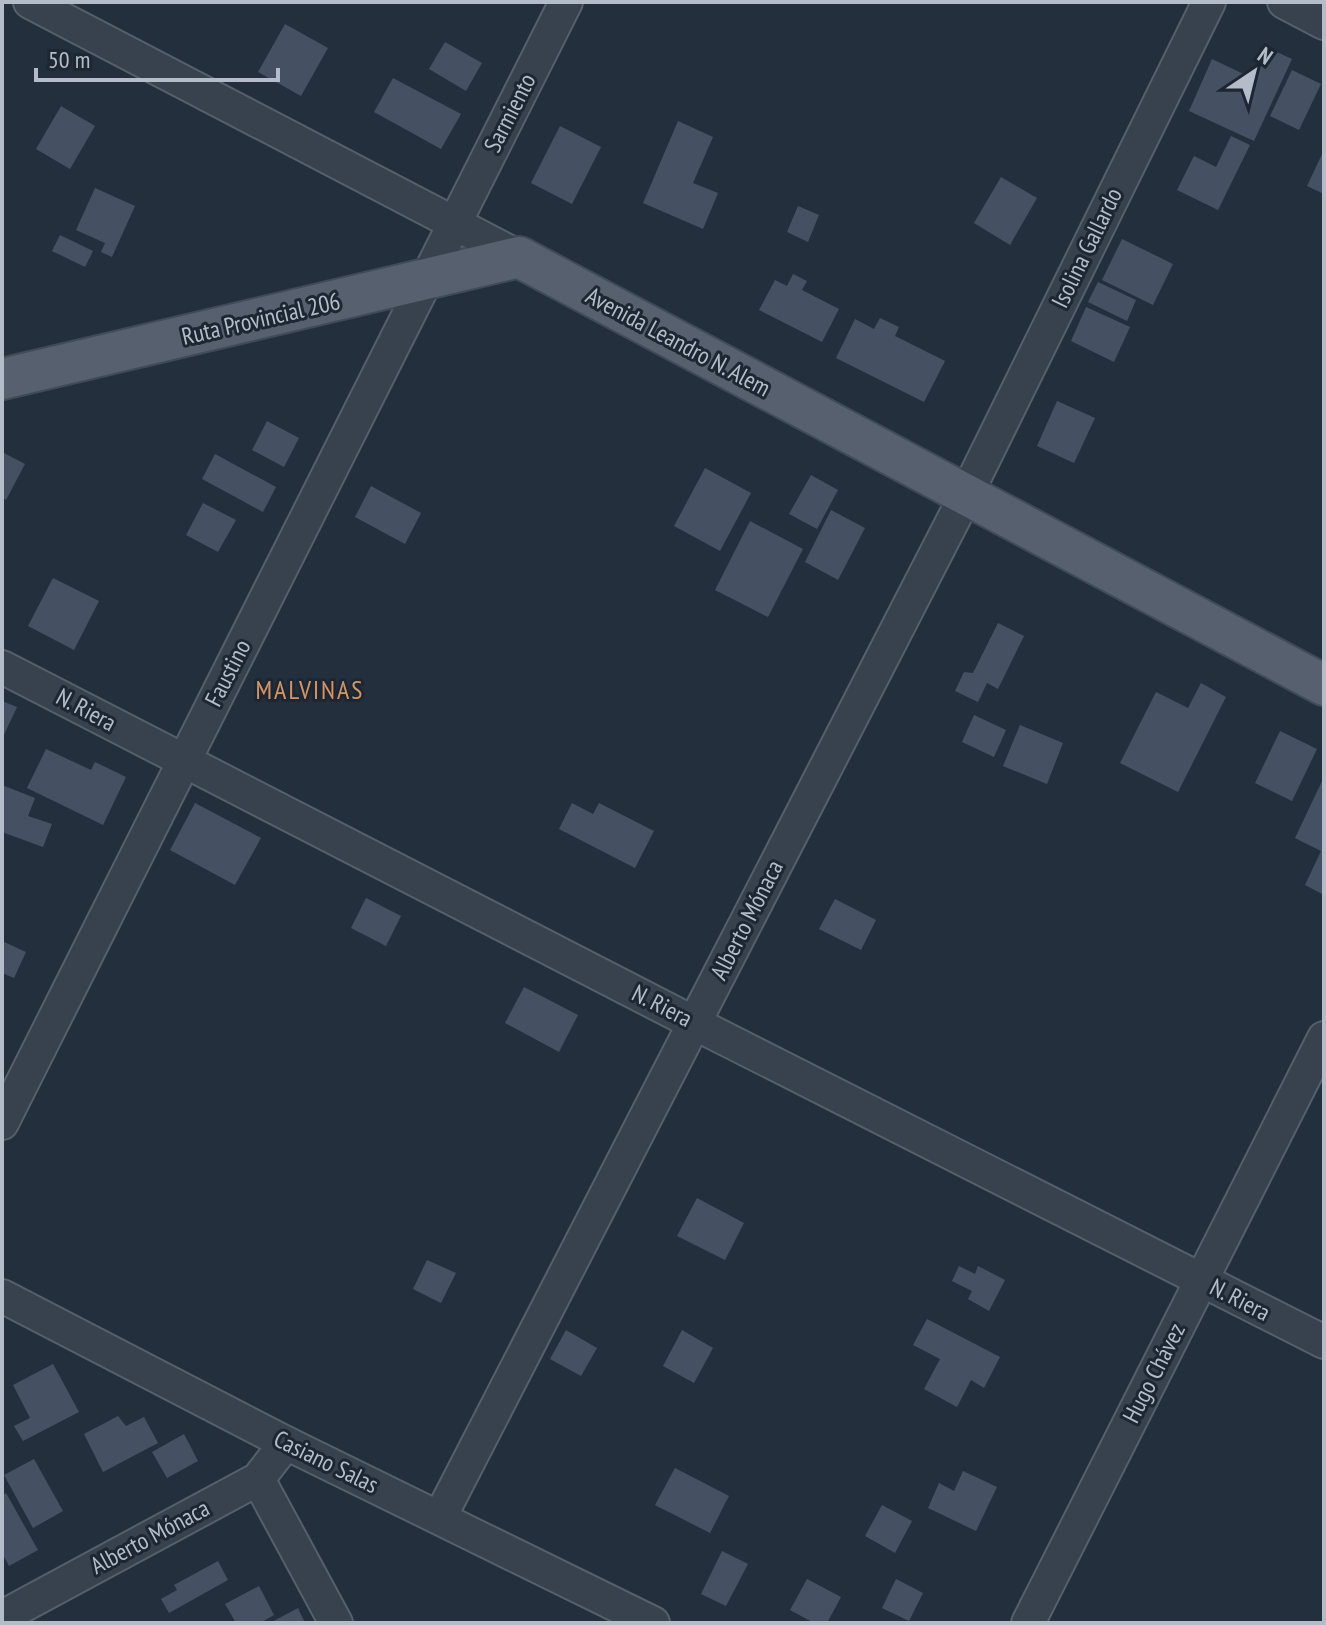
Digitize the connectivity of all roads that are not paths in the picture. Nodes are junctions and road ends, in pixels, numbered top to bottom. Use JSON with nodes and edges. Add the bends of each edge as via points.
{"nodes":[{"id":1,"x":30,"y":2,"type":"edge"},
{"id":2,"x":566,"y":2,"type":"edge"},
{"id":3,"x":1209,"y":2,"type":"edge"},
{"id":4,"x":1284,"y":2,"type":"edge"},
{"id":5,"x":1324,"y":23,"type":"edge"},
{"id":6,"x":455,"y":223,"type":"junction"},
{"id":7,"x":519,"y":257,"type":"junction"},
{"id":8,"x":425,"y":280,"type":"junction"},
{"id":9,"x":2,"y":379,"type":"edge"},
{"id":10,"x":966,"y":495,"type":"junction"},
{"id":11,"x":2,"y":667,"type":"edge"},
{"id":12,"x":1324,"y":685,"type":"edge"},
{"id":13,"x":184,"y":761,"type":"junction"},
{"id":14,"x":694,"y":1023,"type":"junction"},
{"id":15,"x":1324,"y":1038,"type":"edge"},
{"id":16,"x":2,"y":1123,"type":"edge"},
{"id":17,"x":1201,"y":1281,"type":"junction"},
{"id":18,"x":2,"y":1296,"type":"edge"},
{"id":19,"x":1324,"y":1342,"type":"edge"},
{"id":20,"x":286,"y":1443,"type":"junction"},
{"id":21,"x":258,"y":1479,"type":"junction"},
{"id":22,"x":440,"y":1517,"type":"junction"},
{"id":23,"x":2,"y":1617,"type":"edge"},
{"id":24,"x":336,"y":1623,"type":"edge"},
{"id":25,"x":653,"y":1623,"type":"edge"},
{"id":26,"x":1028,"y":1623,"type":"edge"}],
"edges":[{"from":1,"to":6,"type":"street","name":"Avenida Leandro N. Alem"},
{"from":2,"to":6,"type":"street","name":"Sarmiento"},
{"from":3,"to":10,"type":"street","name":"Isolina Gallardo"},
{"from":4,"to":5,"type":"street"},
{"from":6,"to":7,"type":"street","name":"Avenida Leandro N. Alem"},
{"from":6,"to":8,"type":"street","name":"Faustino"},
{"from":7,"to":8,"type":"main road","name":"Ruta Provincial 206"},
{"from":7,"to":10,"type":"main road","name":"Avenida Leandro N. Alem"},
{"from":8,"to":9,"type":"main road","name":"Ruta Provincial 206"},
{"from":8,"to":13,"type":"street","name":"Faustino"},
{"from":10,"to":12,"type":"main road","name":"Avenida Leandro N. Alem"},
{"from":10,"to":14,"type":"street","name":"Alberto Mónaca"},
{"from":11,"to":13,"type":"street","name":"N. Riera"},
{"from":13,"to":14,"type":"street","name":"N. Riera"},
{"from":13,"to":16,"type":"street","name":"Faustino"},
{"from":14,"to":17,"type":"street","name":"N. Riera"},
{"from":14,"to":22,"type":"street","name":"Alberto Mónaca"},
{"from":15,"to":17,"type":"street","name":"Hugo Chávez"},
{"from":17,"to":19,"type":"street","name":"N. Riera"},
{"from":17,"to":26,"type":"street","name":"Hugo Chávez"},
{"from":18,"to":20,"type":"street","name":"Casiano Salas"},
{"from":20,"to":21,"type":"street","name":"Alberto Mónaca"},
{"from":20,"to":22,"type":"street","name":"Casiano Salas"},
{"from":21,"to":23,"type":"street","name":"Alberto Mónaca"},
{"from":21,"to":24,"type":"street"},
{"from":22,"to":25,"type":"street","name":"Casiano Salas"}]}
